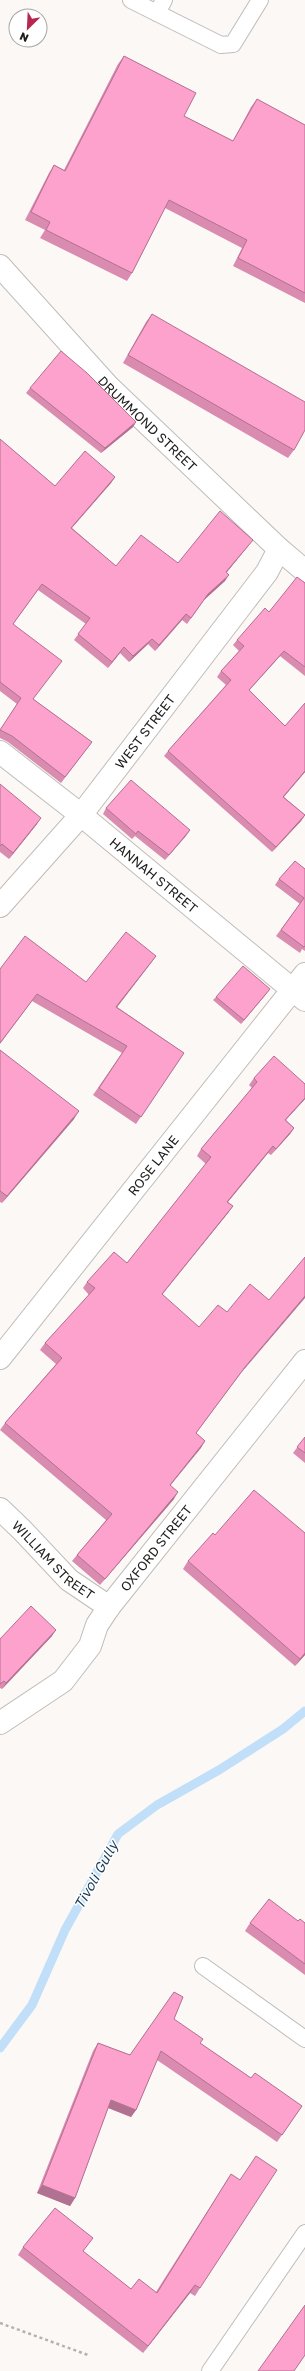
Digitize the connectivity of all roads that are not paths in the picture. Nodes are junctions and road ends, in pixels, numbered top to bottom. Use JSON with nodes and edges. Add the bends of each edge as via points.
{"nodes":[{"id":1,"x":131,"y":0,"type":"edge"},
{"id":2,"x":260,"y":0,"type":"edge"},
{"id":3,"x":161,"y":7,"type":"edge"},
{"id":4,"x":0,"y":266,"type":"edge"},
{"id":5,"x":279,"y":549,"type":"junction"},
{"id":6,"x":305,"y":571,"type":"edge"},
{"id":7,"x":0,"y":752,"type":"edge"},
{"id":8,"x":81,"y":815,"type":"junction"},
{"id":9,"x":0,"y":906,"type":"edge"},
{"id":10,"x":301,"y":988,"type":"edge"},
{"id":11,"x":0,"y":1358,"type":"edge"},
{"id":12,"x":305,"y":1361,"type":"edge"},
{"id":13,"x":0,"y":1509,"type":"edge"},
{"id":14,"x":109,"y":1607,"type":"junction"},
{"id":15,"x":0,"y":1722,"type":"edge"},
{"id":16,"x":203,"y":1966,"type":"dead end"},
{"id":17,"x":305,"y":2039,"type":"edge"},
{"id":18,"x":305,"y":2233,"type":"edge"},
{"id":19,"x":210,"y":2371,"type":"edge"}],
"edges":[{"from":1,"to":3,"type":"lane"},
{"from":2,"to":3,"type":"lane","via":[[233,44],[221,46]]},
{"from":4,"to":5,"type":"street","name":"DRUMMOND STREET","via":[[109,387]]},
{"from":5,"to":6,"type":"street","name":"DRUMMOND STREET"},
{"from":5,"to":8,"type":"street","name":"WEST STREET","via":[[267,572]]},
{"from":7,"to":8,"type":"street","name":"HANNAH STREET"},
{"from":8,"to":9,"type":"street","name":"WEST STREET"},
{"from":8,"to":10,"type":"street","name":"HANNAH STREET"},
{"from":10,"to":11,"type":"street","name":"ROSE LANE"},
{"from":12,"to":14,"type":"street","name":"OXFORD STREET"},
{"from":13,"to":14,"type":"street","name":"WILLIAM STREET","via":[[69,1580]]},
{"from":14,"to":15,"type":"street","name":"OXFORD STREET","via":[[97,1625],[90,1646],[63,1681]]},
{"from":16,"to":17,"type":"lane"},
{"from":18,"to":19,"type":"lane"}]}
